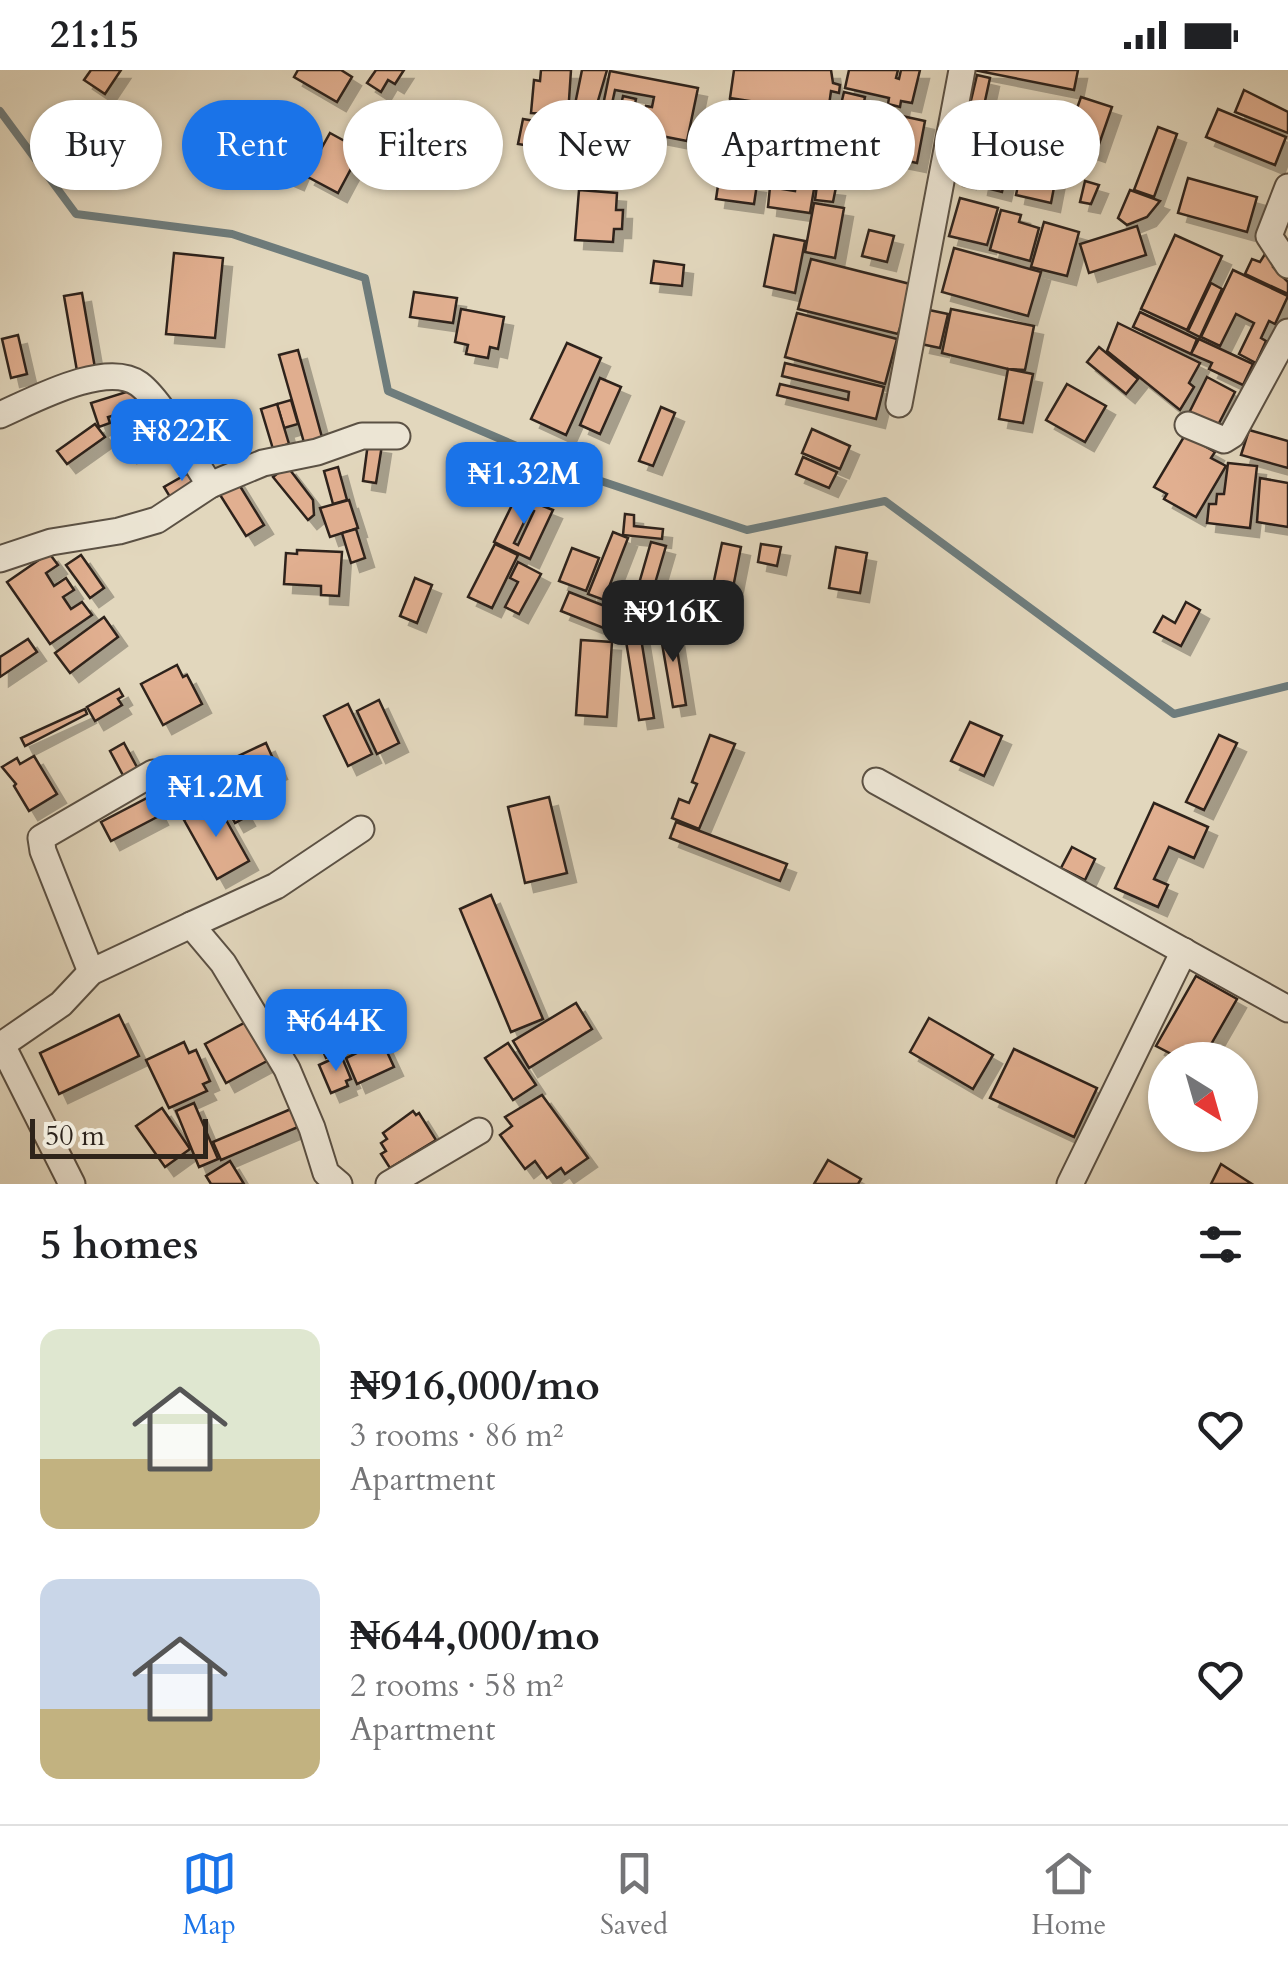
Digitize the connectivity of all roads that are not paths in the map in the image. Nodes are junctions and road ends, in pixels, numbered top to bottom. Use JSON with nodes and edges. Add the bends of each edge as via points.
{"nodes":[{"id":1,"x":962,"y":70,"type":"edge"},
{"id":2,"x":1288,"y":187,"type":"edge"},
{"id":3,"x":1288,"y":265,"type":"edge"},
{"id":4,"x":1288,"y":332,"type":"edge"},
{"id":5,"x":900,"y":404,"type":"dead end"},
{"id":6,"x":0,"y":415,"type":"edge"},
{"id":7,"x":1188,"y":425,"type":"dead end"},
{"id":8,"x":397,"y":436,"type":"dead end"},
{"id":9,"x":210,"y":485,"type":"junction"},
{"id":10,"x":0,"y":558,"type":"edge"},
{"id":11,"x":153,"y":774,"type":"dead end"},
{"id":12,"x":876,"y":781,"type":"dead end"},
{"id":13,"x":361,"y":829,"type":"dead end"},
{"id":14,"x":191,"y":925,"type":"junction"},
{"id":15,"x":1184,"y":951,"type":"junction"},
{"id":16,"x":91,"y":972,"type":"junction"},
{"id":17,"x":1288,"y":1008,"type":"edge"},
{"id":18,"x":1,"y":1045,"type":"edge"},
{"id":19,"x":479,"y":1131,"type":"dead end"},
{"id":20,"x":72,"y":1184,"type":"edge"},
{"id":21,"x":339,"y":1184,"type":"edge"},
{"id":22,"x":389,"y":1184,"type":"edge"},
{"id":23,"x":1070,"y":1184,"type":"edge"}],
"edges":[{"from":1,"to":5,"type":"street"},
{"from":2,"to":3,"type":"street","via":[[1268,236]]},
{"from":4,"to":7,"type":"street","via":[[1232,435],[1224,440]]},
{"from":6,"to":9,"type":"street","via":[[88,380],[129,379],[153,398]]},
{"from":8,"to":9,"type":"street","via":[[362,436]]},
{"from":9,"to":10,"type":"street","via":[[157,520]]},
{"from":11,"to":16,"type":"street","via":[[41,838]]},
{"from":12,"to":15,"type":"street"},
{"from":13,"to":14,"type":"street","via":[[276,886]]},
{"from":14,"to":16,"type":"street"},
{"from":14,"to":21,"type":"street","via":[[288,1069],[326,1173]]},
{"from":15,"to":17,"type":"street"},
{"from":15,"to":23,"type":"street"},
{"from":16,"to":18,"type":"street","via":[[61,1004]]},
{"from":18,"to":20,"type":"street"},
{"from":19,"to":22,"type":"street"}]}
